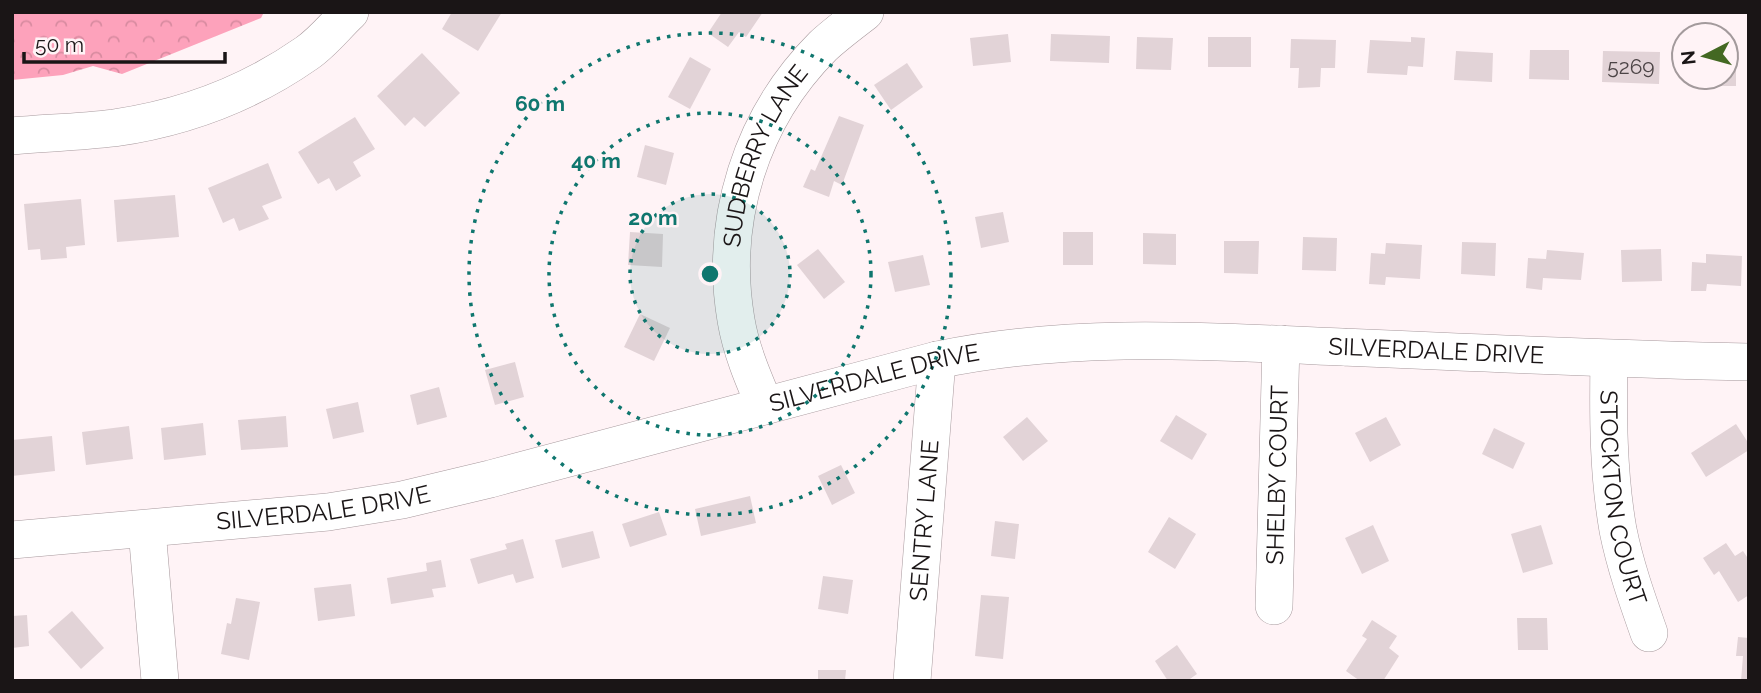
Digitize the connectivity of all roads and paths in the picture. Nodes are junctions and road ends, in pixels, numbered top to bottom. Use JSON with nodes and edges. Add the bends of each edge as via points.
{"nodes":[{"id":1,"x":350,"y":12,"type":"edge"},
{"id":2,"x":864,"y":12,"type":"edge"},
{"id":3,"x":12,"y":136,"type":"edge"},
{"id":4,"x":1281,"y":344,"type":"junction"},
{"id":5,"x":1609,"y":359,"type":"junction"},
{"id":6,"x":937,"y":360,"type":"junction"},
{"id":7,"x":1749,"y":362,"type":"edge"},
{"id":8,"x":765,"y":406,"type":"junction"},
{"id":9,"x":147,"y":530,"type":"junction"},
{"id":10,"x":12,"y":540,"type":"edge"},
{"id":11,"x":1274,"y":606,"type":"dead end"},
{"id":12,"x":1649,"y":633,"type":"dead end"},
{"id":13,"x":160,"y":681,"type":"edge"},
{"id":14,"x":912,"y":681,"type":"edge"}],
"edges":[{"from":1,"to":3,"type":"street","via":[[309,51],[262,81],[205,106],[113,128]]},
{"from":2,"to":8,"type":"street","name":"SUDBERRY LANE","via":[[794,79],[750,156],[737,199],[731,243],[736,322],[747,365]]},
{"from":4,"to":5,"type":"street","name":"SILVERDALE DRIVE"},
{"from":4,"to":6,"type":"street","name":"SILVERDALE DRIVE","via":[[1105,340],[1033,344]]},
{"from":4,"to":11,"type":"street","name":"SHELBY COURT"},
{"from":5,"to":7,"type":"street","name":"SILVERDALE DRIVE"},
{"from":5,"to":12,"type":"street","name":"STOCKTON COURT","via":[[1610,474],[1630,577]]},
{"from":6,"to":8,"type":"street","name":"SILVERDALE DRIVE"},
{"from":6,"to":14,"type":"street","name":"SENTRY LANE"},
{"from":8,"to":9,"type":"street","name":"SILVERDALE DRIVE","via":[[402,500]]},
{"from":9,"to":10,"type":"street","name":"SILVERDALE DRIVE"},
{"from":9,"to":13,"type":"street"}]}
